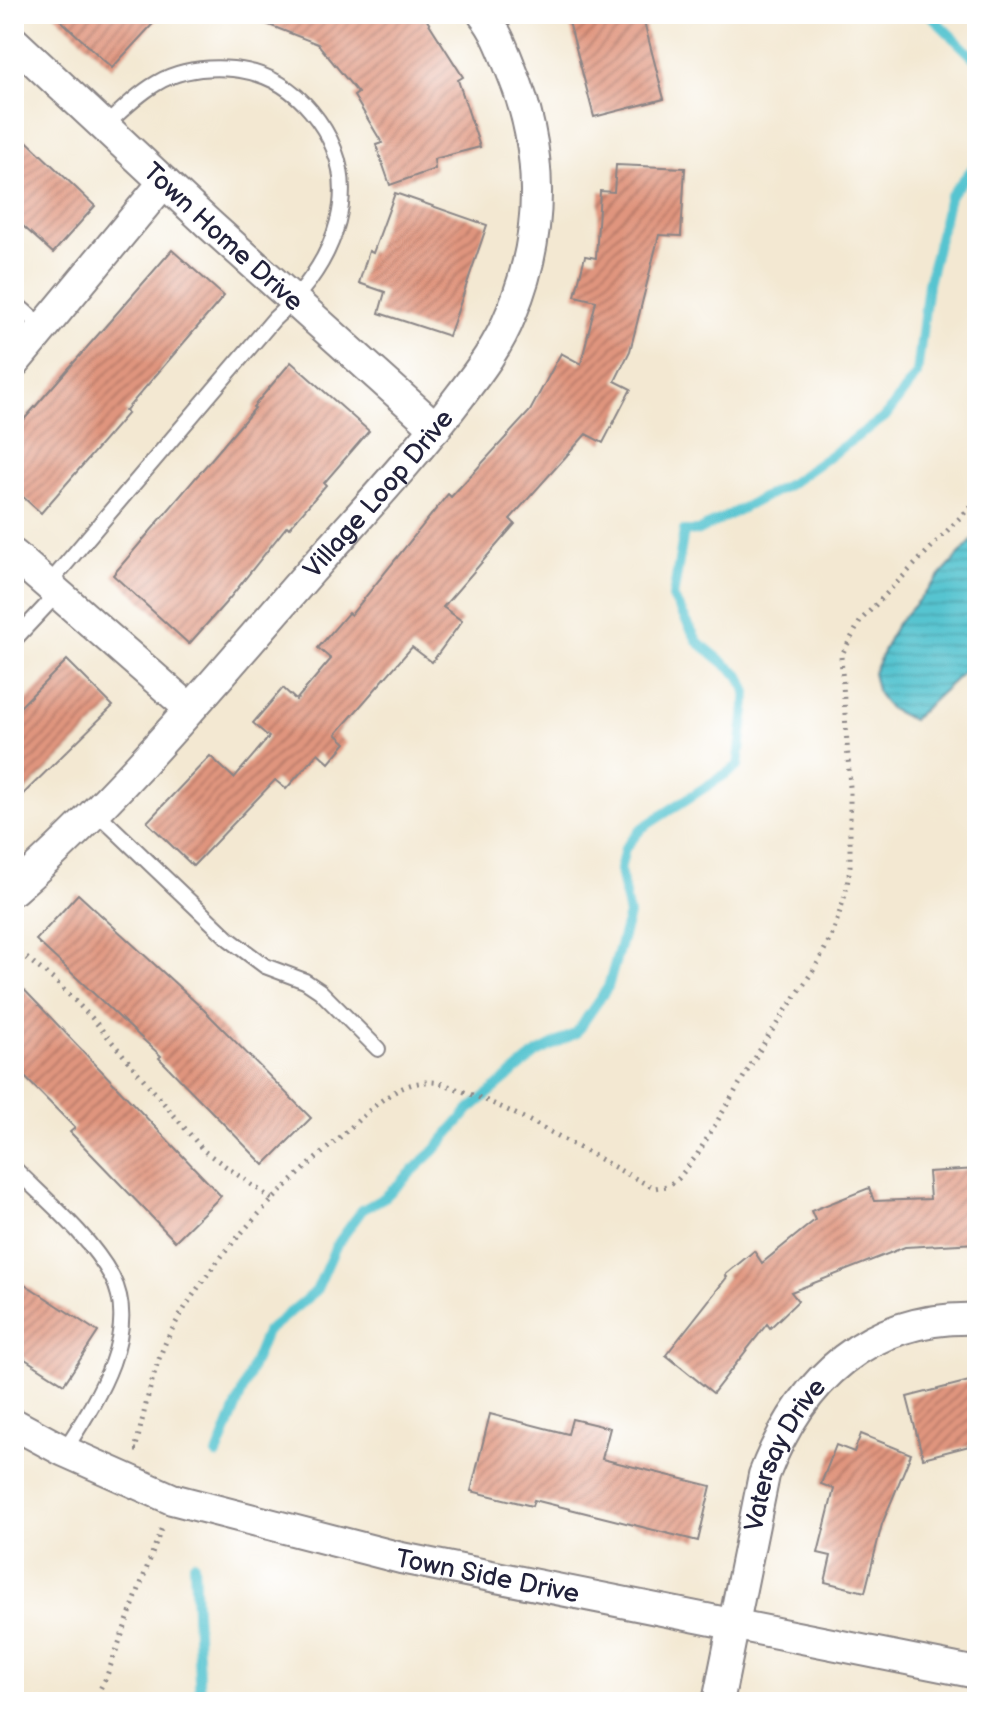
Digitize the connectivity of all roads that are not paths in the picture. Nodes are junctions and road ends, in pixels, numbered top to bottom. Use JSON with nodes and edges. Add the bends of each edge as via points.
{"nodes":[{"id":1,"x":483,"y":14,"type":"edge"},
{"id":2,"x":14,"y":42,"type":"edge"},
{"id":3,"x":105,"y":126,"type":"junction"},
{"id":4,"x":164,"y":182,"type":"junction"},
{"id":5,"x":294,"y":301,"type":"junction"},
{"id":6,"x":14,"y":302,"type":"edge"},
{"id":7,"x":44,"y":328,"type":"junction"},
{"id":8,"x":14,"y":363,"type":"edge"},
{"id":9,"x":436,"y":428,"type":"junction"},
{"id":10,"x":14,"y":555,"type":"edge"},
{"id":11,"x":52,"y":590,"type":"junction"},
{"id":12,"x":14,"y":640,"type":"edge"},
{"id":13,"x":189,"y":708,"type":"junction"},
{"id":14,"x":94,"y":811,"type":"junction"},
{"id":15,"x":14,"y":889,"type":"edge"},
{"id":16,"x":378,"y":1049,"type":"dead end"},
{"id":17,"x":14,"y":1168,"type":"edge"},
{"id":18,"x":977,"y":1319,"type":"edge"},
{"id":19,"x":14,"y":1424,"type":"edge"},
{"id":20,"x":64,"y":1451,"type":"junction"},
{"id":21,"x":733,"y":1625,"type":"junction"},
{"id":22,"x":977,"y":1673,"type":"edge"},
{"id":23,"x":718,"y":1702,"type":"edge"}],
"edges":[{"from":1,"to":9,"type":"street","name":"Village Loop Drive","via":[[521,92],[538,189],[534,236],[511,315],[493,352]]},
{"from":2,"to":3,"type":"street","name":"Town Home Drive"},
{"from":3,"to":4,"type":"street","name":"Town Home Drive"},
{"from":3,"to":5,"type":"lane","via":[[157,82],[182,72],[248,70],[300,97],[335,148],[342,185],[328,251]]},
{"from":4,"to":5,"type":"street","name":"Town Home Drive"},
{"from":4,"to":7,"type":"street"},
{"from":5,"to":9,"type":"street","name":"Town Home Drive"},
{"from":5,"to":11,"type":"lane"},
{"from":6,"to":7,"type":"lane"},
{"from":7,"to":8,"type":"street"},
{"from":9,"to":13,"type":"street","name":"Village Loop Drive"},
{"from":10,"to":11,"type":"street"},
{"from":11,"to":12,"type":"lane"},
{"from":11,"to":13,"type":"street"},
{"from":13,"to":14,"type":"street","name":"Village Loop Drive"},
{"from":14,"to":15,"type":"street","name":"Village Loop Drive"},
{"from":14,"to":16,"type":"lane","via":[[229,939],[265,966],[320,991]]},
{"from":17,"to":20,"type":"lane","via":[[87,1242],[112,1278],[120,1301],[113,1361]]},
{"from":18,"to":21,"type":"street","name":"Vatersay Drive","via":[[898,1331],[867,1344],[816,1383],[777,1439],[764,1475]]},
{"from":19,"to":20,"type":"street","name":"Town Side Drive"},
{"from":20,"to":21,"type":"street","name":"Town Side Drive","via":[[172,1499],[401,1558]]},
{"from":21,"to":22,"type":"street","name":"Town Side Drive"},
{"from":21,"to":23,"type":"street","name":"Vatersay Drive"}]}
